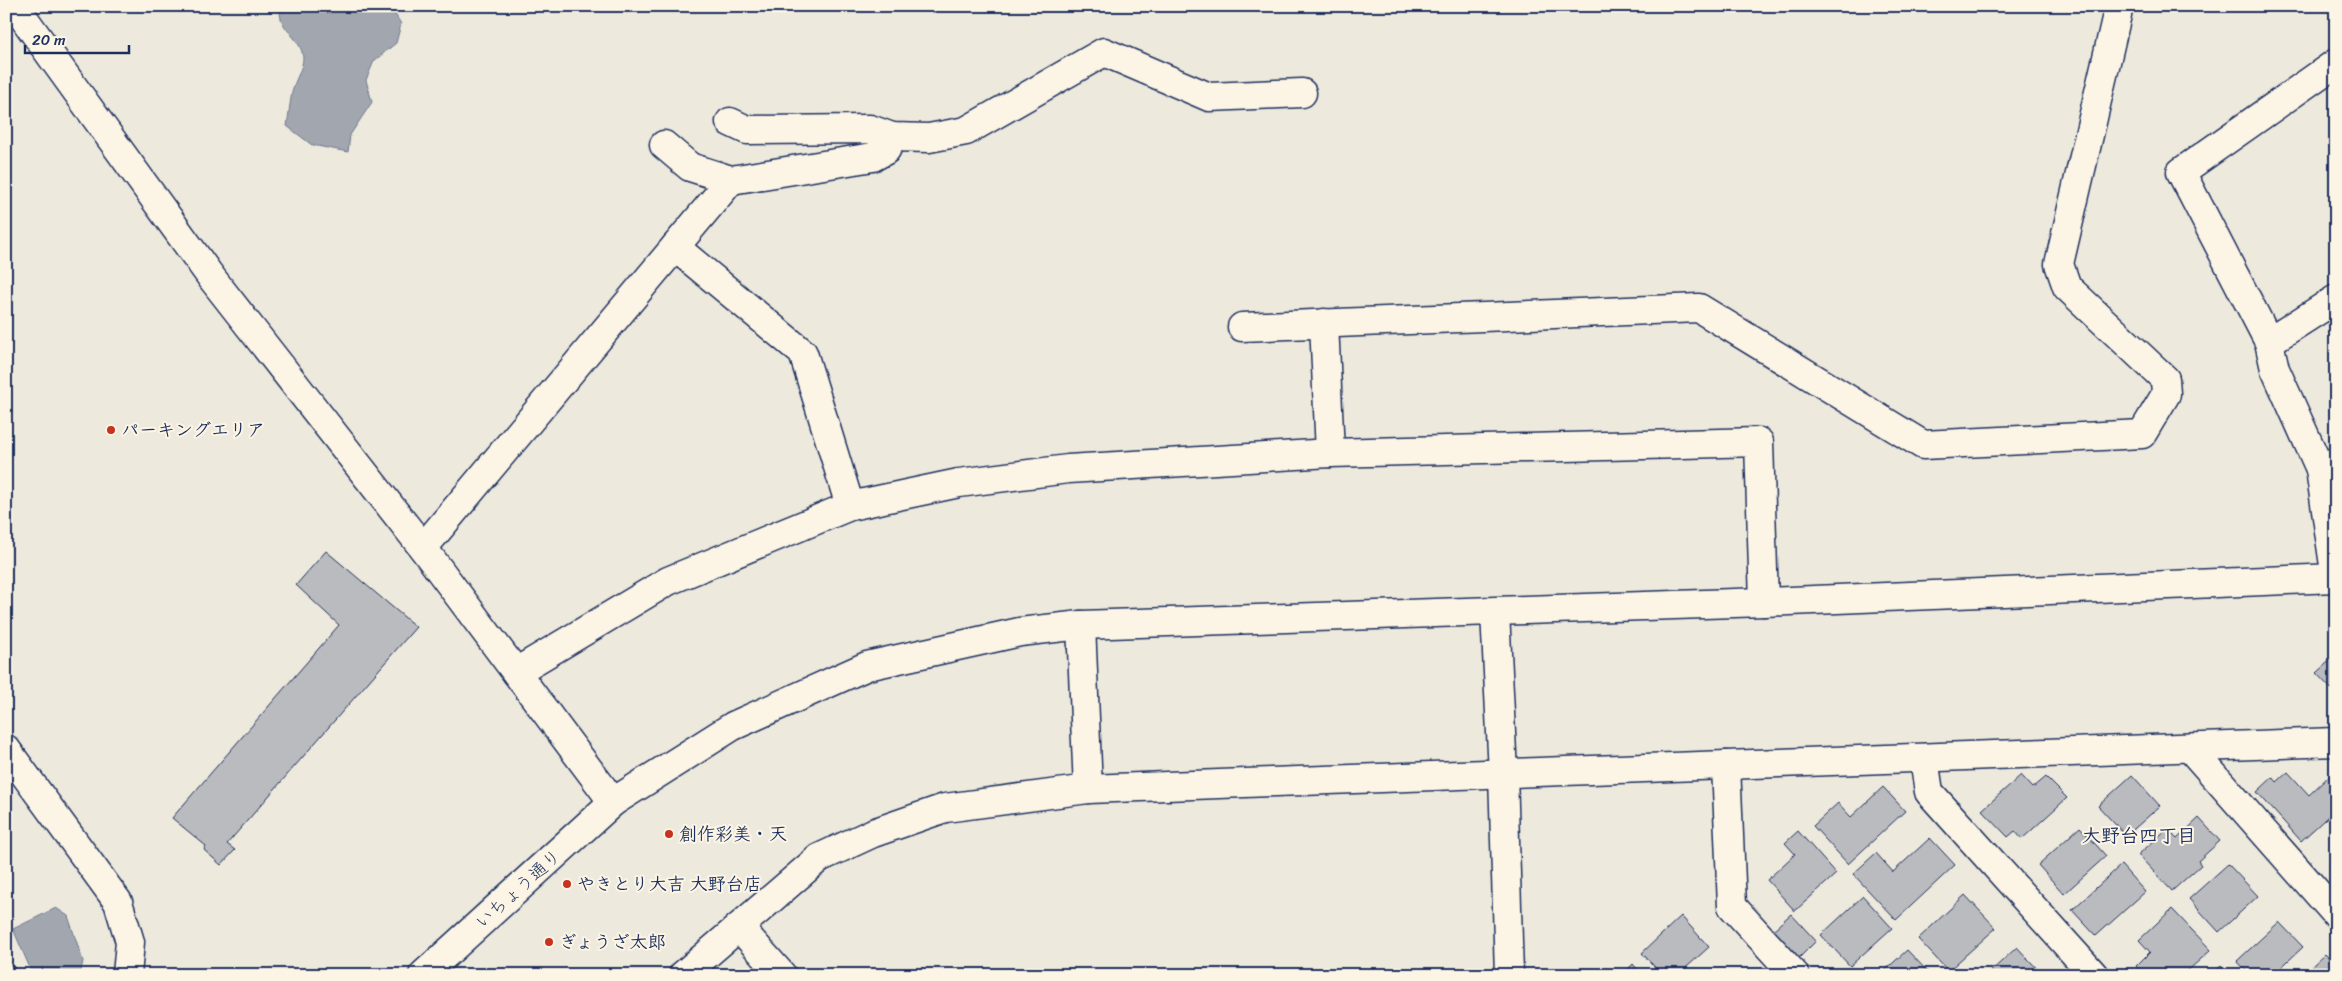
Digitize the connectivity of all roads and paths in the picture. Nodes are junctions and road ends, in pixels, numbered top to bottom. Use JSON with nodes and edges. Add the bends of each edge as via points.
{"nodes":[{"id":1,"x":15,"y":6,"type":"edge"},
{"id":2,"x":2119,"y":6,"type":"edge"},
{"id":3,"x":2336,"y":64,"type":"edge"},
{"id":4,"x":1302,"y":93,"type":"dead end"},
{"id":5,"x":730,"y":122,"type":"dead end"},
{"id":6,"x":892,"y":136,"type":"junction"},
{"id":7,"x":664,"y":146,"type":"dead end"},
{"id":8,"x":731,"y":180,"type":"junction"},
{"id":9,"x":675,"y":247,"type":"junction"},
{"id":10,"x":2336,"y":299,"type":"edge"},
{"id":11,"x":1324,"y":324,"type":"junction"},
{"id":12,"x":1242,"y":327,"type":"dead end"},
{"id":13,"x":2269,"y":342,"type":"junction"},
{"id":14,"x":1330,"y":453,"type":"junction"},
{"id":15,"x":2328,"y":465,"type":"edge"},
{"id":16,"x":850,"y":506,"type":"junction"},
{"id":17,"x":423,"y":548,"type":"junction"},
{"id":18,"x":2335,"y":578,"type":"edge"},
{"id":19,"x":1764,"y":602,"type":"junction"},
{"id":20,"x":1495,"y":612,"type":"junction"},
{"id":21,"x":1081,"y":625,"type":"junction"},
{"id":22,"x":516,"y":672,"type":"junction"},
{"id":23,"x":2336,"y":742,"type":"edge"},
{"id":24,"x":2190,"y":748,"type":"junction"},
{"id":25,"x":6,"y":749,"type":"edge"},
{"id":26,"x":1924,"y":758,"type":"junction"},
{"id":27,"x":1726,"y":765,"type":"junction"},
{"id":28,"x":1503,"y":774,"type":"junction"},
{"id":29,"x":1088,"y":789,"type":"junction"},
{"id":30,"x":613,"y":802,"type":"junction"},
{"id":31,"x":2336,"y":914,"type":"edge"},
{"id":32,"x":739,"y":927,"type":"junction"},
{"id":33,"x":127,"y":975,"type":"edge"},
{"id":34,"x":423,"y":975,"type":"edge"},
{"id":35,"x":683,"y":975,"type":"edge"},
{"id":36,"x":782,"y":975,"type":"edge"},
{"id":37,"x":1509,"y":975,"type":"edge"},
{"id":38,"x":1795,"y":975,"type":"edge"},
{"id":39,"x":2094,"y":975,"type":"edge"}],
"edges":[{"from":1,"to":17,"type":"street","via":[[211,277]]},
{"from":2,"to":11,"type":"street","via":[[2059,264],[2067,287],[2165,379],[2166,394],[2142,434],[1923,445],[1699,308]]},
{"from":3,"to":13,"type":"street","via":[[2181,172]]},
{"from":4,"to":6,"type":"street","via":[[1209,97],[1104,52],[966,132],[929,138]]},
{"from":5,"to":6,"type":"street","via":[[748,130],[870,129]]},
{"from":6,"to":8,"type":"street","via":[[886,150],[873,157]]},
{"from":7,"to":8,"type":"street","via":[[690,167]]},
{"from":8,"to":9,"type":"street"},
{"from":9,"to":16,"type":"street","via":[[803,353]]},
{"from":9,"to":17,"type":"street"},
{"from":10,"to":13,"type":"street"},
{"from":11,"to":12,"type":"street"},
{"from":11,"to":14,"type":"street"},
{"from":13,"to":15,"type":"street","via":[[2274,369]]},
{"from":14,"to":16,"type":"street","via":[[1068,469],[960,483]]},
{"from":14,"to":19,"type":"street","via":[[1759,442]]},
{"from":15,"to":18,"type":"street"},
{"from":16,"to":22,"type":"street","via":[[668,581]]},
{"from":17,"to":22,"type":"street"},
{"from":18,"to":19,"type":"street","name":"いちょう通り"},
{"from":19,"to":20,"type":"street","name":"いちょう通り"},
{"from":20,"to":21,"type":"street","name":"いちょう通り"},
{"from":20,"to":28,"type":"street"},
{"from":21,"to":29,"type":"street"},
{"from":21,"to":30,"type":"street","name":"いちょう通り","via":[[1020,632],[866,666],[733,726]]},
{"from":22,"to":30,"type":"street"},
{"from":23,"to":24,"type":"street"},
{"from":24,"to":26,"type":"street"},
{"from":24,"to":31,"type":"street"},
{"from":25,"to":33,"type":"street","via":[[118,902],[130,942]]},
{"from":26,"to":27,"type":"street"},
{"from":26,"to":39,"type":"street","via":[[1930,792]]},
{"from":27,"to":28,"type":"street"},
{"from":27,"to":38,"type":"street","via":[[1732,906]]},
{"from":28,"to":29,"type":"street"},
{"from":28,"to":37,"type":"street"},
{"from":29,"to":32,"type":"street","via":[[944,808],[873,834],[819,858]]},
{"from":30,"to":34,"type":"street","name":"いちょう通り"},
{"from":32,"to":35,"type":"street"},
{"from":32,"to":36,"type":"street"}]}
